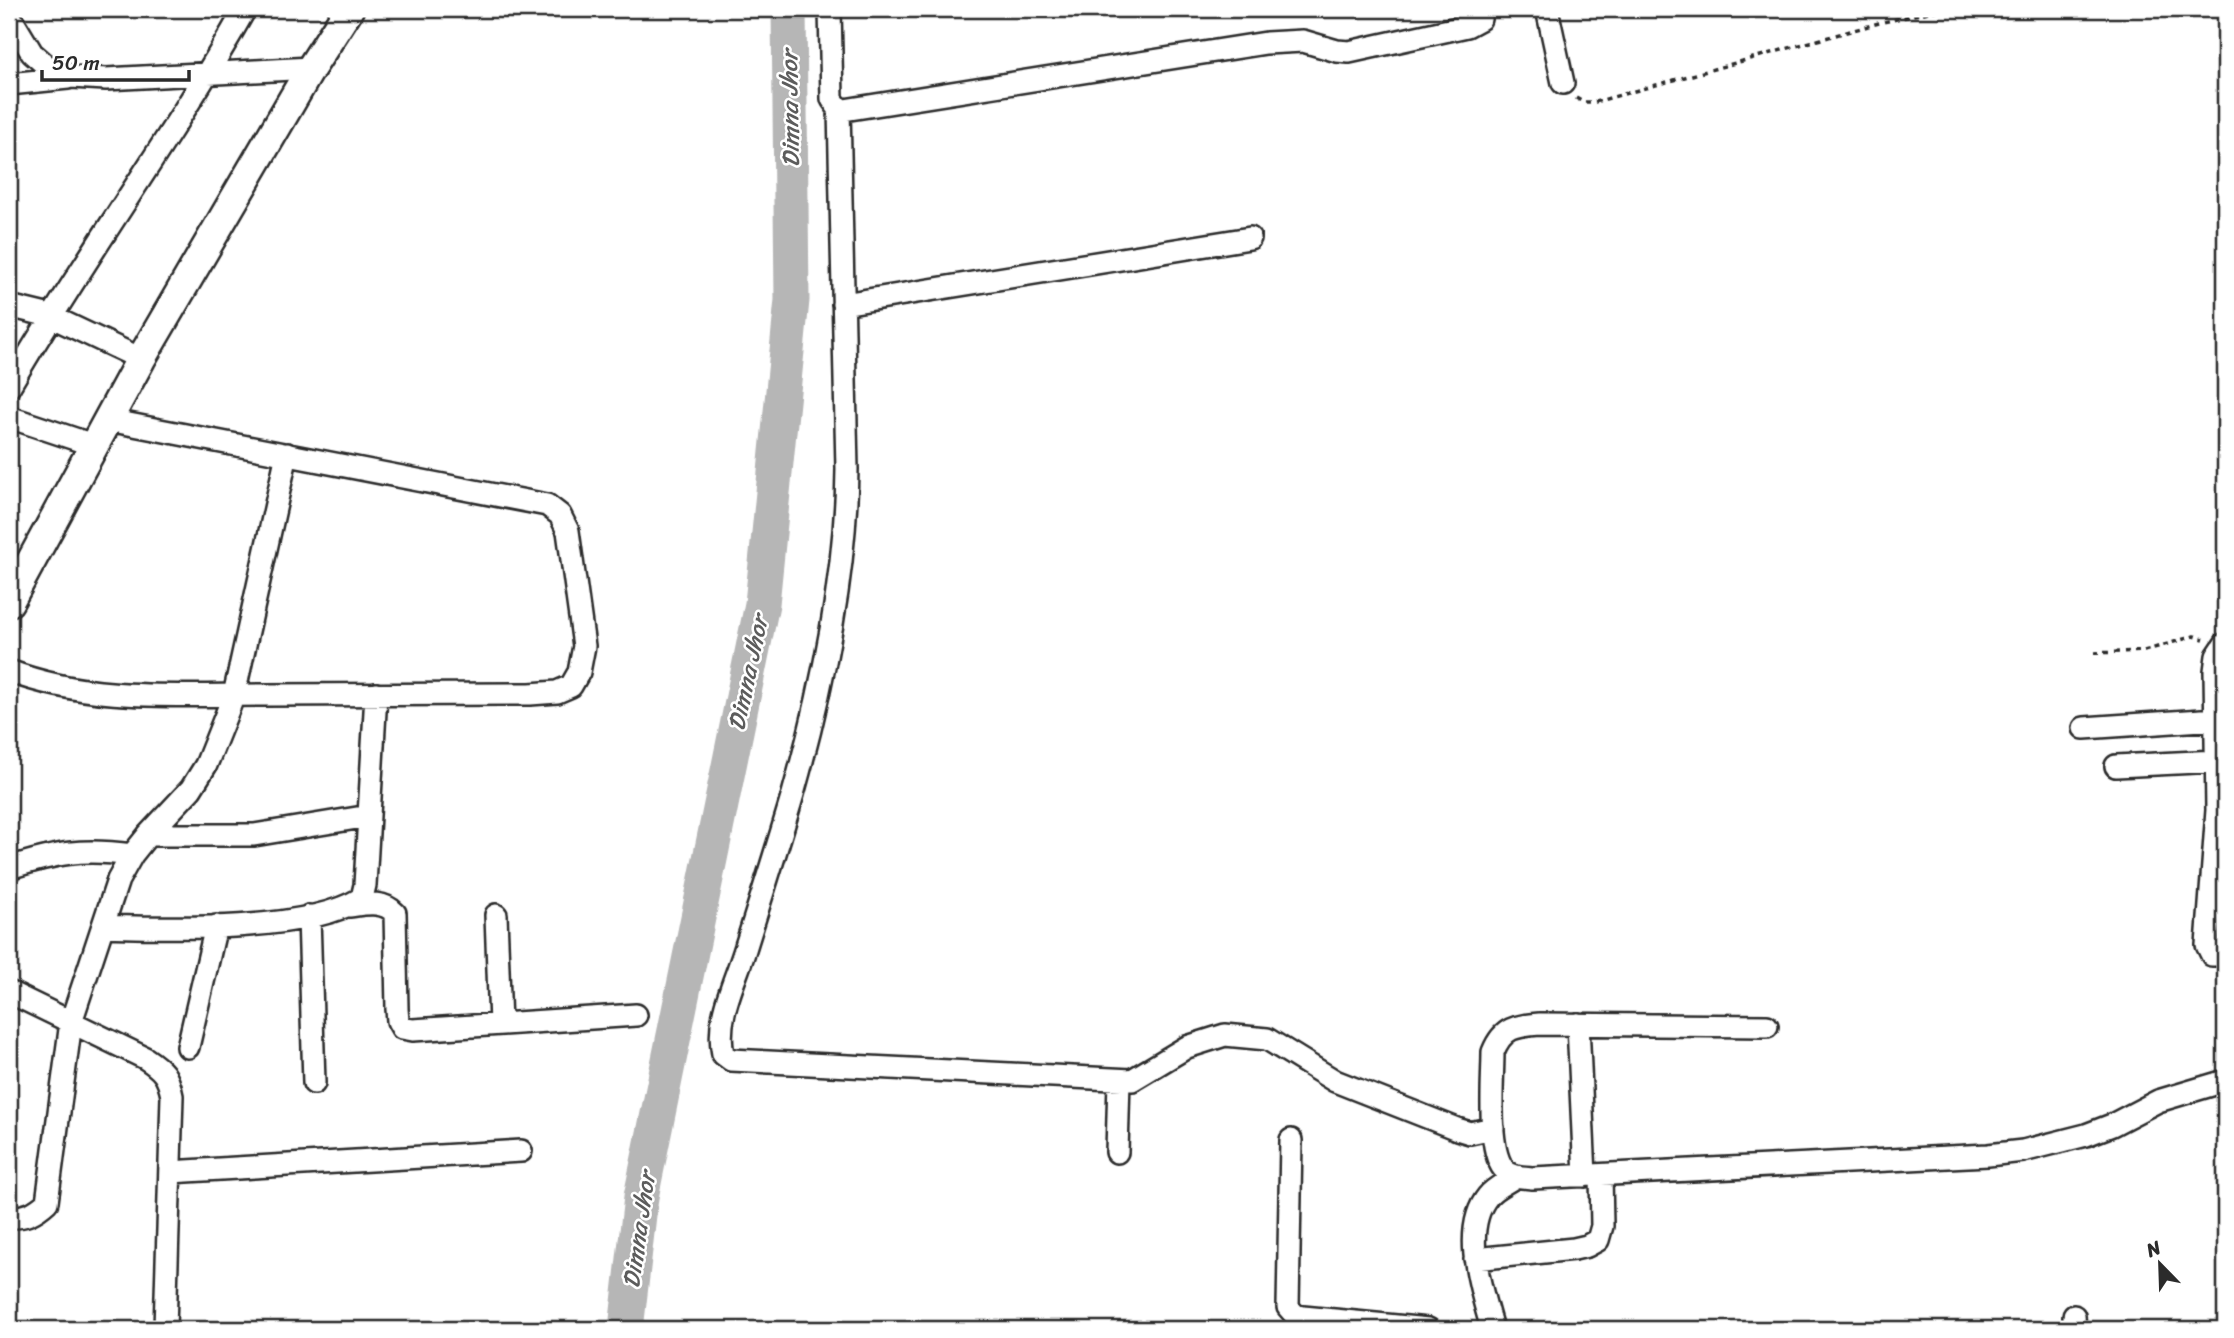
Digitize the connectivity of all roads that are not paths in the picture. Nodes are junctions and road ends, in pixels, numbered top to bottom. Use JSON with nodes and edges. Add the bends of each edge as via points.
{"nodes":[{"id":1,"x":245,"y":9,"type":"edge"},
{"id":2,"x":349,"y":9,"type":"edge"},
{"id":3,"x":830,"y":9,"type":"edge"},
{"id":4,"x":1481,"y":9,"type":"edge"},
{"id":5,"x":1547,"y":9,"type":"edge"},
{"id":6,"x":9,"y":15,"type":"edge"},
{"id":7,"x":311,"y":68,"type":"junction"},
{"id":8,"x":209,"y":73,"type":"junction"},
{"id":9,"x":71,"y":77,"type":"junction"},
{"id":10,"x":1563,"y":83,"type":"road end"},
{"id":11,"x":9,"y":84,"type":"edge"},
{"id":12,"x":839,"y":109,"type":"junction"},
{"id":13,"x":1250,"y":238,"type":"dead end"},
{"id":14,"x":843,"y":304,"type":"junction"},
{"id":15,"x":9,"y":306,"type":"edge"},
{"id":16,"x":50,"y":316,"type":"junction"},
{"id":17,"x":141,"y":359,"type":"junction"},
{"id":18,"x":9,"y":387,"type":"edge"},
{"id":19,"x":9,"y":417,"type":"edge"},
{"id":20,"x":108,"y":420,"type":"junction"},
{"id":21,"x":93,"y":446,"type":"junction"},
{"id":22,"x":287,"y":454,"type":"junction"},
{"id":23,"x":9,"y":602,"type":"edge"},
{"id":24,"x":2221,"y":650,"type":"edge"},
{"id":25,"x":9,"y":671,"type":"edge"},
{"id":26,"x":376,"y":694,"type":"junction"},
{"id":27,"x":234,"y":695,"type":"junction"},
{"id":28,"x":2217,"y":719,"type":"junction"},
{"id":29,"x":2084,"y":728,"type":"dead end"},
{"id":30,"x":2217,"y":761,"type":"junction"},
{"id":31,"x":2116,"y":766,"type":"dead end"},
{"id":32,"x":369,"y":816,"type":"junction"},
{"id":33,"x":148,"y":835,"type":"junction"},
{"id":34,"x":132,"y":855,"type":"junction"},
{"id":35,"x":9,"y":869,"type":"edge"},
{"id":36,"x":349,"y":906,"type":"junction"},
{"id":37,"x":496,"y":915,"type":"dead end"},
{"id":38,"x":309,"y":916,"type":"junction"},
{"id":39,"x":103,"y":926,"type":"junction"},
{"id":40,"x":216,"y":926,"type":"junction"},
{"id":41,"x":2225,"y":956,"type":"edge"},
{"id":42,"x":9,"y":992,"type":"edge"},
{"id":43,"x":636,"y":1015,"type":"dead end"},
{"id":44,"x":71,"y":1022,"type":"junction"},
{"id":45,"x":500,"y":1024,"type":"junction"},
{"id":46,"x":1578,"y":1024,"type":"junction"},
{"id":47,"x":1767,"y":1026,"type":"dead end"},
{"id":48,"x":188,"y":1047,"type":"dead end"},
{"id":49,"x":1119,"y":1080,"type":"junction"},
{"id":50,"x":2225,"y":1081,"type":"edge"},
{"id":51,"x":314,"y":1083,"type":"dead end"},
{"id":52,"x":1493,"y":1128,"type":"junction"},
{"id":53,"x":1290,"y":1140,"type":"dead end"},
{"id":54,"x":521,"y":1151,"type":"dead end"},
{"id":55,"x":1118,"y":1152,"type":"dead end"},
{"id":56,"x":170,"y":1172,"type":"junction"},
{"id":57,"x":1593,"y":1176,"type":"junction"},
{"id":58,"x":1515,"y":1177,"type":"junction"},
{"id":59,"x":9,"y":1217,"type":"edge"},
{"id":60,"x":1475,"y":1259,"type":"junction"},
{"id":61,"x":165,"y":1329,"type":"edge"},
{"id":62,"x":1428,"y":1329,"type":"edge"},
{"id":63,"x":1492,"y":1329,"type":"edge"}],
"edges":[{"from":1,"to":8,"type":"street"},
{"from":2,"to":7,"type":"street"},
{"from":3,"to":12,"type":"street","via":[[832,99]]},
{"from":4,"to":12,"type":"street","via":[[1480,19],[1468,26],[1349,52],[1303,41],[1266,43]]},
{"from":5,"to":10,"type":"street"},
{"from":6,"to":9,"type":"street","via":[[32,53],[48,67]]},
{"from":7,"to":8,"type":"street"},
{"from":7,"to":17,"type":"street"},
{"from":8,"to":9,"type":"street"},
{"from":8,"to":16,"type":"street"},
{"from":9,"to":11,"type":"street"},
{"from":12,"to":14,"type":"street"},
{"from":13,"to":14,"type":"street"},
{"from":14,"to":49,"type":"street","via":[[846,508],[822,678],[793,791],[728,998],[720,1042],[723,1054],[731,1060]]},
{"from":15,"to":16,"type":"street"},
{"from":16,"to":17,"type":"street"},
{"from":16,"to":18,"type":"street"},
{"from":17,"to":20,"type":"street"},
{"from":19,"to":21,"type":"street"},
{"from":20,"to":21,"type":"street"},
{"from":20,"to":22,"type":"street"},
{"from":21,"to":23,"type":"street"},
{"from":22,"to":26,"type":"street","via":[[547,505],[560,515],[568,531],[584,646],[571,686],[530,694]]},
{"from":22,"to":27,"type":"street"},
{"from":24,"to":28,"type":"street","via":[[2215,671]]},
{"from":25,"to":27,"type":"street","via":[[37,682],[100,693]]},
{"from":26,"to":27,"type":"street"},
{"from":26,"to":32,"type":"street"},
{"from":27,"to":33,"type":"street","via":[[206,765],[191,789]]},
{"from":28,"to":29,"type":"street"},
{"from":28,"to":30,"type":"street"},
{"from":30,"to":31,"type":"street"},
{"from":30,"to":41,"type":"street","via":[[2207,946],[2211,955]]},
{"from":32,"to":33,"type":"street","via":[[254,835]]},
{"from":32,"to":36,"type":"street","via":[[365,885],[362,898]]},
{"from":33,"to":34,"type":"street"},
{"from":34,"to":35,"type":"street","via":[[67,852]]},
{"from":34,"to":39,"type":"street","via":[[118,880]]},
{"from":36,"to":38,"type":"street"},
{"from":36,"to":45,"type":"street","via":[[388,905],[395,913],[397,1021],[402,1028]]},
{"from":37,"to":45,"type":"street"},
{"from":38,"to":40,"type":"street"},
{"from":38,"to":51,"type":"street"},
{"from":39,"to":40,"type":"street"},
{"from":39,"to":44,"type":"street"},
{"from":40,"to":48,"type":"street"},
{"from":42,"to":44,"type":"street"},
{"from":43,"to":45,"type":"street"},
{"from":44,"to":56,"type":"street","via":[[145,1058],[169,1079]]},
{"from":44,"to":59,"type":"street","via":[[47,1202],[37,1212]]},
{"from":46,"to":47,"type":"street"},
{"from":46,"to":52,"type":"street","via":[[1520,1026],[1507,1030],[1498,1040],[1493,1052]]},
{"from":46,"to":57,"type":"street"},
{"from":49,"to":52,"type":"street","via":[[1132,1080],[1187,1047],[1226,1035],[1267,1039],[1335,1081],[1457,1129],[1471,1133]]},
{"from":49,"to":55,"type":"street"},
{"from":50,"to":57,"type":"street","via":[[2158,1101],[2086,1135],[2023,1151]]},
{"from":52,"to":58,"type":"street","via":[[1497,1156],[1503,1169]]},
{"from":53,"to":62,"type":"street","via":[[1288,1307],[1303,1317]]},
{"from":54,"to":56,"type":"street"},
{"from":56,"to":61,"type":"street"},
{"from":57,"to":58,"type":"street"},
{"from":57,"to":60,"type":"street","via":[[1602,1226],[1598,1240],[1574,1249]]},
{"from":58,"to":60,"type":"street","via":[[1489,1194],[1480,1209]]},
{"from":60,"to":63,"type":"street"}]}
